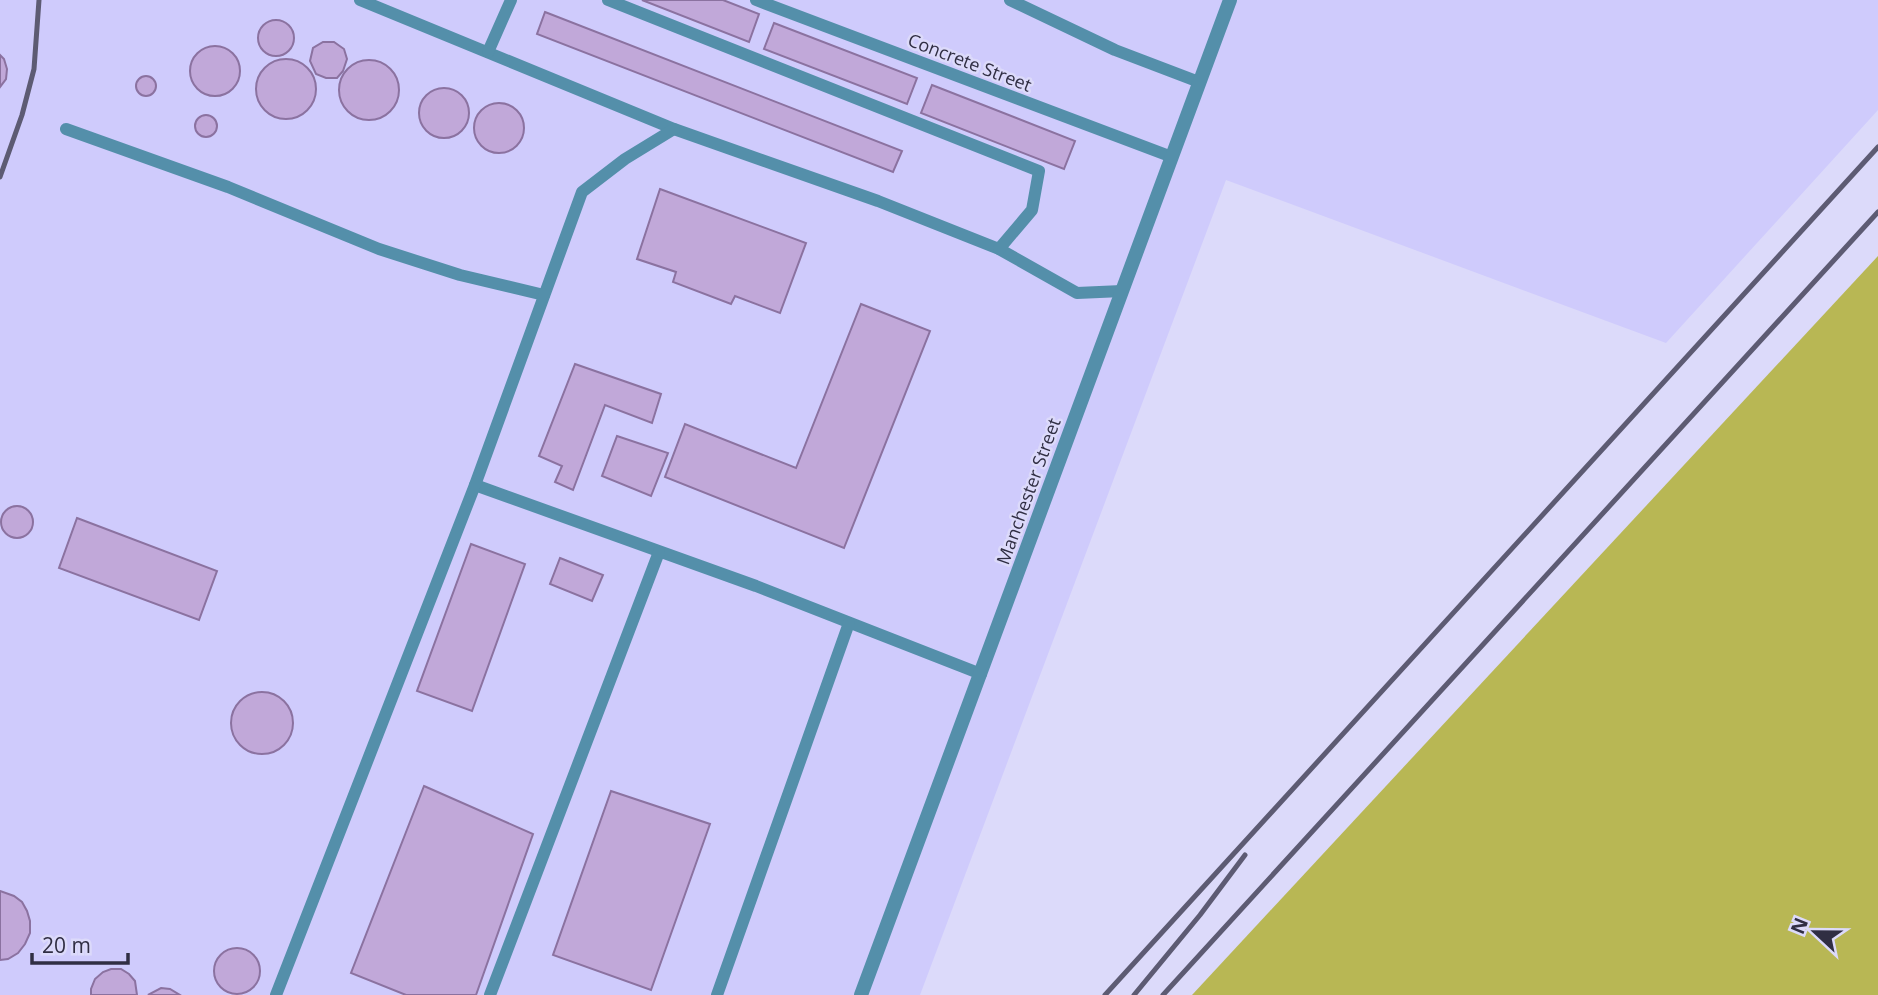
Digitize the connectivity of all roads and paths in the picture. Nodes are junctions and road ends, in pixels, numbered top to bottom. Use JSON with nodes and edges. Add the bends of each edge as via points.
{"nodes":[{"id":1,"x":360,"y":0,"type":"edge"},
{"id":2,"x":511,"y":0,"type":"edge"},
{"id":3,"x":608,"y":0,"type":"edge"},
{"id":4,"x":757,"y":0,"type":"edge"},
{"id":5,"x":1010,"y":0,"type":"edge"},
{"id":6,"x":1230,"y":0,"type":"edge"},
{"id":7,"x":488,"y":52,"type":"junction"},
{"id":8,"x":1199,"y":82,"type":"junction"},
{"id":9,"x":65,"y":129,"type":"dead end"},
{"id":10,"x":674,"y":129,"type":"junction"},
{"id":11,"x":1172,"y":157,"type":"junction"},
{"id":12,"x":999,"y":249,"type":"junction"},
{"id":13,"x":1122,"y":291,"type":"junction"},
{"id":14,"x":544,"y":295,"type":"junction"},
{"id":15,"x":475,"y":485,"type":"junction"},
{"id":16,"x":659,"y":552,"type":"junction"},
{"id":17,"x":849,"y":623,"type":"junction"},
{"id":18,"x":981,"y":674,"type":"junction"},
{"id":19,"x":276,"y":995,"type":"edge"},
{"id":20,"x":490,"y":995,"type":"edge"},
{"id":21,"x":717,"y":995,"type":"edge"},
{"id":22,"x":861,"y":995,"type":"edge"}],
"edges":[{"from":1,"to":7,"type":"lane"},
{"from":2,"to":7,"type":"lane"},
{"from":3,"to":12,"type":"lane","via":[[1039,171],[1032,210]]},
{"from":4,"to":11,"type":"lane","name":"Concrete Street"},
{"from":5,"to":8,"type":"lane","via":[[1115,50]]},
{"from":6,"to":8,"type":"street","name":"Manchester Street"},
{"from":7,"to":10,"type":"lane"},
{"from":8,"to":11,"type":"street","name":"Manchester Street"},
{"from":9,"to":14,"type":"lane","via":[[228,187],[379,249]]},
{"from":10,"to":12,"type":"lane"},
{"from":10,"to":14,"type":"lane","via":[[582,192]]},
{"from":11,"to":13,"type":"street","name":"Manchester Street"},
{"from":12,"to":13,"type":"lane","via":[[1077,293]]},
{"from":13,"to":18,"type":"street","name":"Manchester Street"},
{"from":14,"to":15,"type":"lane"},
{"from":15,"to":16,"type":"lane"},
{"from":15,"to":19,"type":"lane"},
{"from":16,"to":17,"type":"lane"},
{"from":16,"to":20,"type":"lane"},
{"from":17,"to":18,"type":"lane"},
{"from":17,"to":21,"type":"lane"},
{"from":18,"to":22,"type":"street","name":"Manchester Street"}]}
